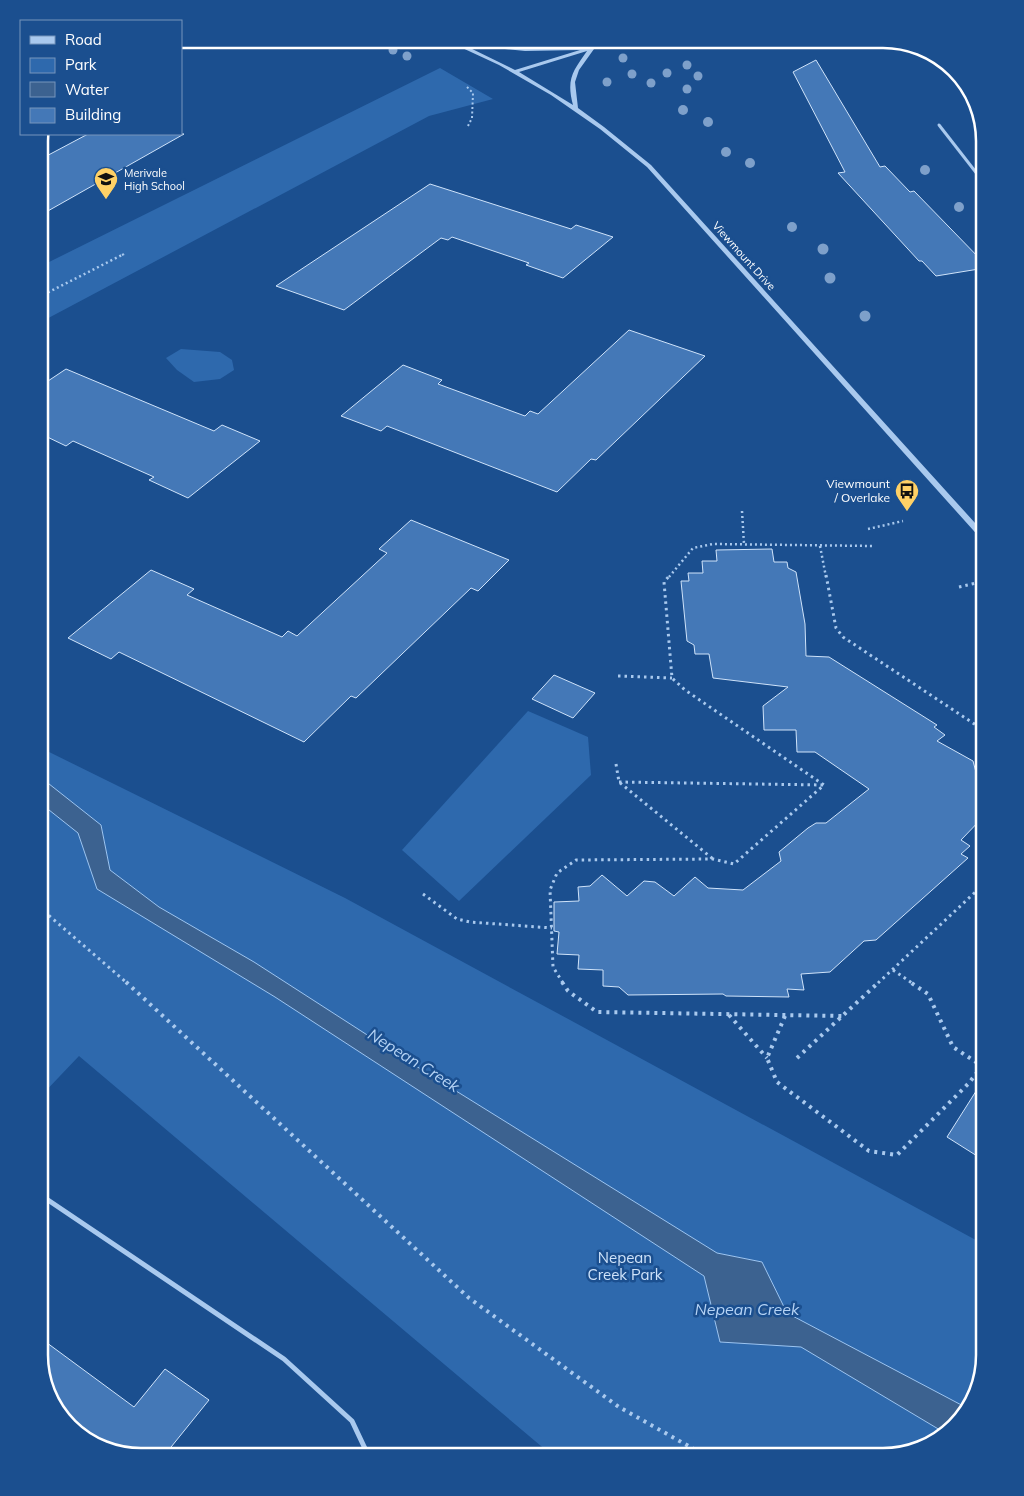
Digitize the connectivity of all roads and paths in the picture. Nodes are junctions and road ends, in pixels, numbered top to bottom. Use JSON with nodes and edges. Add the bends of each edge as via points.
{"nodes":[{"id":1,"x":467,"y":48,"type":"edge"},
{"id":2,"x":515,"y":48,"type":"edge"},
{"id":3,"x":592,"y":48,"type":"junction"},
{"id":4,"x":514,"y":72,"type":"junction"},
{"id":5,"x":467,"y":87,"type":"dead end"},
{"id":6,"x":576,"y":107,"type":"junction"},
{"id":7,"x":939,"y":125,"type":"dead end"},
{"id":8,"x":467,"y":128,"type":"dead end"},
{"id":9,"x":976,"y":172,"type":"edge"},
{"id":10,"x":124,"y":254,"type":"dead end"},
{"id":11,"x":48,"y":292,"type":"edge"},
{"id":12,"x":742,"y":511,"type":"dead end"},
{"id":13,"x":903,"y":521,"type":"dead end"},
{"id":14,"x":976,"y":528,"type":"edge"},
{"id":15,"x":868,"y":529,"type":"dead end"},
{"id":16,"x":744,"y":544,"type":"junction"},
{"id":17,"x":820,"y":546,"type":"junction"},
{"id":18,"x":874,"y":546,"type":"dead end"},
{"id":19,"x":976,"y":583,"type":"edge"},
{"id":20,"x":959,"y":587,"type":"dead end"},
{"id":21,"x":618,"y":676,"type":"dead end"},
{"id":22,"x":672,"y":678,"type":"junction"},
{"id":23,"x":976,"y":725,"type":"edge"},
{"id":24,"x":616,"y":764,"type":"dead end"},
{"id":25,"x":619,"y":782,"type":"junction"},
{"id":26,"x":824,"y":785,"type":"junction"},
{"id":27,"x":713,"y":860,"type":"junction"},
{"id":28,"x":976,"y":892,"type":"edge"},
{"id":29,"x":423,"y":894,"type":"dead end"},
{"id":30,"x":48,"y":914,"type":"edge"},
{"id":31,"x":552,"y":928,"type":"junction"},
{"id":32,"x":893,"y":970,"type":"junction"},
{"id":33,"x":729,"y":1015,"type":"junction"},
{"id":34,"x":785,"y":1016,"type":"junction"},
{"id":35,"x":842,"y":1016,"type":"junction"},
{"id":36,"x":767,"y":1058,"type":"junction"},
{"id":37,"x":797,"y":1058,"type":"dead end"},
{"id":38,"x":976,"y":1062,"type":"edge"},
{"id":39,"x":976,"y":1074,"type":"edge"},
{"id":40,"x":48,"y":1200,"type":"edge"},
{"id":41,"x":365,"y":1448,"type":"edge"},
{"id":42,"x":692,"y":1448,"type":"edge"}],
"edges":[{"from":1,"to":4,"type":"street","name":"Viewmount Drive"},
{"from":2,"to":3,"type":"street"},
{"from":3,"to":4,"type":"street"},
{"from":3,"to":6,"type":"street","via":[[571,78]]},
{"from":4,"to":6,"type":"street","name":"Viewmount Drive"},
{"from":5,"to":8,"type":"path","via":[[473,93],[472,118]]},
{"from":6,"to":14,"type":"street","name":"Viewmount Drive","via":[[649,166]]},
{"from":7,"to":9,"type":"street"},
{"from":10,"to":11,"type":"path"},
{"from":12,"to":16,"type":"path"},
{"from":13,"to":15,"type":"path"},
{"from":16,"to":17,"type":"path"},
{"from":16,"to":22,"type":"path","via":[[693,548],[664,582]]},
{"from":17,"to":18,"type":"path"},
{"from":17,"to":23,"type":"path","via":[[836,628],[843,637]]},
{"from":19,"to":20,"type":"path"},
{"from":21,"to":22,"type":"path"},
{"from":22,"to":26,"type":"path"},
{"from":24,"to":25,"type":"path"},
{"from":25,"to":26,"type":"path"},
{"from":25,"to":27,"type":"path"},
{"from":26,"to":27,"type":"path","via":[[734,864]]},
{"from":27,"to":31,"type":"path","via":[[576,860],[557,872],[550,890]]},
{"from":28,"to":32,"type":"path"},
{"from":29,"to":31,"type":"path","via":[[457,919]]},
{"from":30,"to":42,"type":"path","via":[[98,956],[469,1298],[619,1407]]},
{"from":31,"to":33,"type":"path","via":[[553,967],[568,991],[597,1012]]},
{"from":32,"to":35,"type":"path"},
{"from":32,"to":38,"type":"path","via":[[928,994],[952,1046]]},
{"from":33,"to":34,"type":"path"},
{"from":33,"to":36,"type":"path"},
{"from":34,"to":35,"type":"path"},
{"from":34,"to":36,"type":"path"},
{"from":35,"to":37,"type":"path"},
{"from":36,"to":39,"type":"path","via":[[778,1082],[869,1151],[897,1155]]},
{"from":40,"to":41,"type":"lane","via":[[284,1359],[352,1421]]}]}
